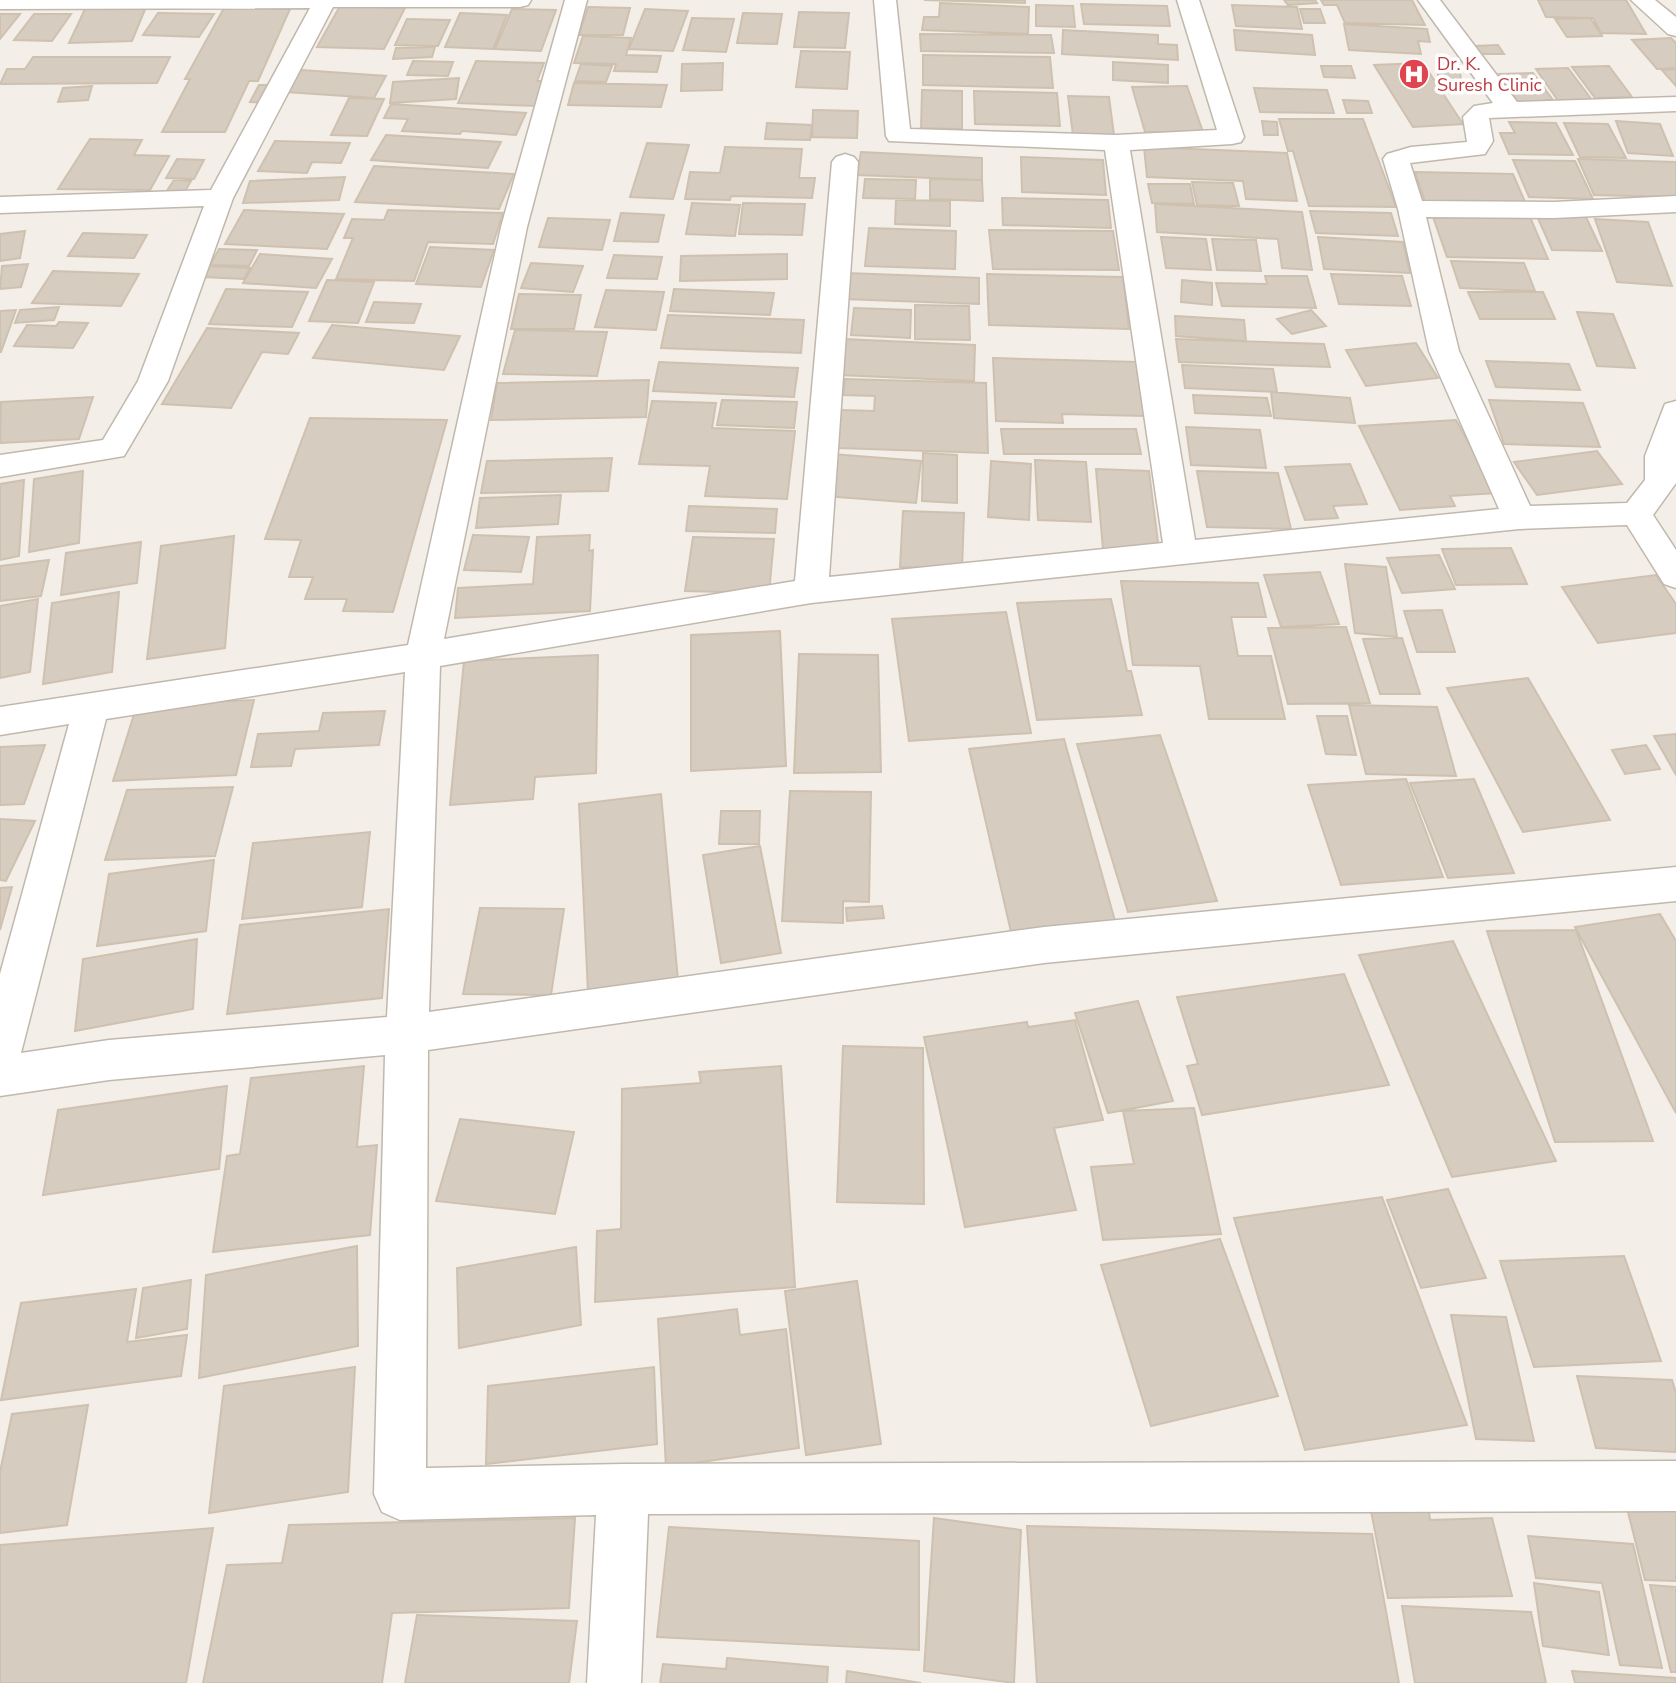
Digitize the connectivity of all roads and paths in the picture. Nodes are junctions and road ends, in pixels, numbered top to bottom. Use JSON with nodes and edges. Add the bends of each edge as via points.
{"nodes":[{"id":1,"x":520,"y":0,"type":"edge"},
{"id":2,"x":576,"y":0,"type":"edge"},
{"id":3,"x":885,"y":0,"type":"edge"},
{"id":4,"x":1188,"y":0,"type":"edge"},
{"id":5,"x":1429,"y":0,"type":"edge"},
{"id":6,"x":1642,"y":0,"type":"edge"},
{"id":7,"x":325,"y":1,"type":"edge"},
{"id":8,"x":0,"y":2,"type":"edge"},
{"id":9,"x":1676,"y":29,"type":"edge"},
{"id":10,"x":1676,"y":104,"type":"edge"},
{"id":11,"x":1510,"y":110,"type":"junction"},
{"id":12,"x":1116,"y":143,"type":"junction"},
{"id":13,"x":845,"y":162,"type":"dead end"},
{"id":14,"x":220,"y":198,"type":"junction"},
{"id":15,"x":1676,"y":204,"type":"edge"},
{"id":16,"x":0,"y":205,"type":"edge"},
{"id":17,"x":1411,"y":209,"type":"junction"},
{"id":18,"x":1676,"y":411,"type":"edge"},
{"id":19,"x":0,"y":466,"type":"edge"},
{"id":20,"x":1636,"y":514,"type":"junction"},
{"id":21,"x":1518,"y":518,"type":"junction"},
{"id":22,"x":1181,"y":554,"type":"junction"},
{"id":23,"x":1676,"y":576,"type":"edge"},
{"id":24,"x":811,"y":591,"type":"junction"},
{"id":25,"x":423,"y":656,"type":"junction"},
{"id":26,"x":91,"y":708,"type":"junction"},
{"id":27,"x":0,"y":721,"type":"edge"},
{"id":28,"x":1676,"y":884,"type":"edge"},
{"id":29,"x":407,"y":1034,"type":"junction"},
{"id":30,"x":0,"y":1052,"type":"edge"},
{"id":31,"x":0,"y":1076,"type":"edge"},
{"id":32,"x":1676,"y":1486,"type":"edge"},
{"id":33,"x":623,"y":1489,"type":"junction"},
{"id":34,"x":614,"y":1683,"type":"edge"}],
"edges":[{"from":1,"to":7,"type":"street"},
{"from":2,"to":25,"type":"street","via":[[514,227]]},
{"from":3,"to":12,"type":"street","via":[[898,136]]},
{"from":4,"to":12,"type":"street","via":[[1232,137]]},
{"from":5,"to":11,"type":"street"},
{"from":6,"to":9,"type":"street"},
{"from":7,"to":8,"type":"street"},
{"from":7,"to":14,"type":"street"},
{"from":10,"to":11,"type":"street"},
{"from":11,"to":17,"type":"street","via":[[1483,111],[1475,117],[1480,141],[1476,149],[1396,159]]},
{"from":12,"to":22,"type":"street"},
{"from":13,"to":24,"type":"street"},
{"from":14,"to":16,"type":"street"},
{"from":14,"to":19,"type":"street","via":[[153,382],[113,449]]},
{"from":15,"to":17,"type":"street","via":[[1554,210]]},
{"from":17,"to":21,"type":"street","via":[[1444,351]]},
{"from":18,"to":20,"type":"street","via":[[1661,456],[1661,482]]},
{"from":20,"to":21,"type":"street"},
{"from":20,"to":23,"type":"street"},
{"from":21,"to":22,"type":"street"},
{"from":22,"to":24,"type":"street"},
{"from":24,"to":25,"type":"street"},
{"from":25,"to":26,"type":"street"},
{"from":25,"to":29,"type":"street"},
{"from":26,"to":27,"type":"street"},
{"from":26,"to":30,"type":"street"},
{"from":28,"to":29,"type":"street","via":[[1044,945]]},
{"from":29,"to":31,"type":"street","via":[[109,1060]]},
{"from":29,"to":33,"type":"street","via":[[400,1494]]},
{"from":32,"to":33,"type":"street"},
{"from":33,"to":34,"type":"street"}]}
